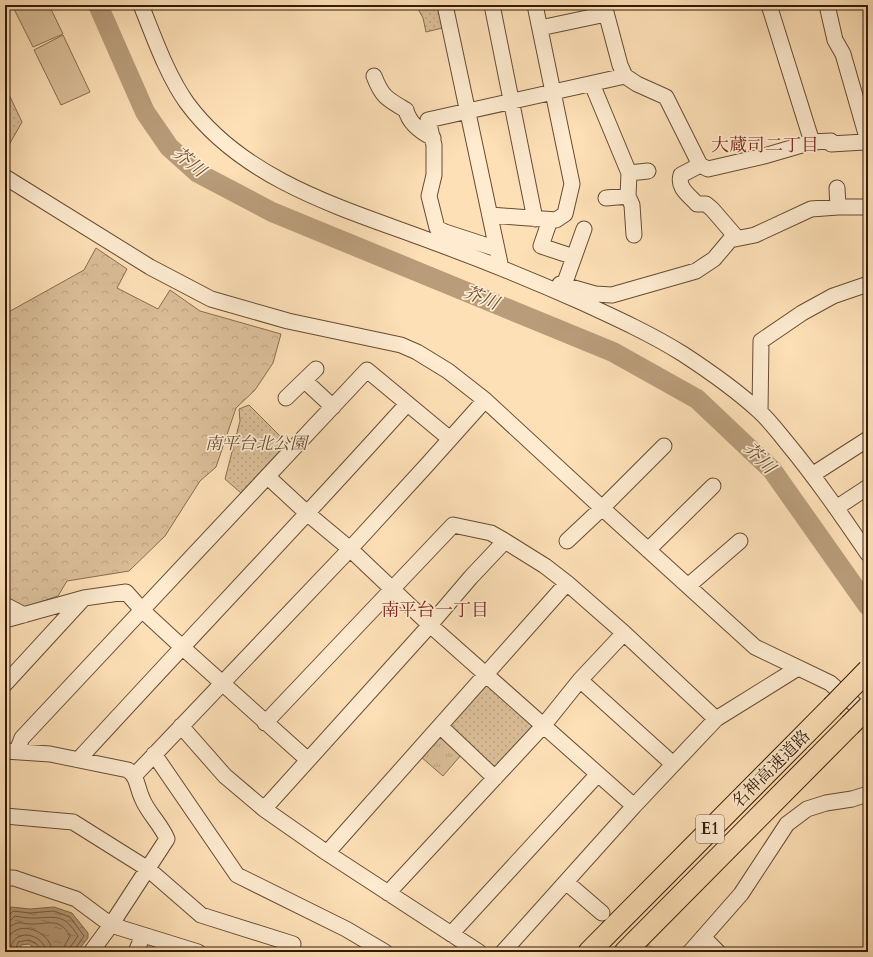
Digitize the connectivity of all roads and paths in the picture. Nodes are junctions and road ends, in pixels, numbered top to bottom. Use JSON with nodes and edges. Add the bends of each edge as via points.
{"nodes":[{"id":1,"x":141,"y":5,"type":"edge"},
{"id":2,"x":445,"y":5,"type":"edge"},
{"id":3,"x":492,"y":5,"type":"edge"},
{"id":4,"x":535,"y":5,"type":"edge"},
{"id":5,"x":769,"y":5,"type":"edge"},
{"id":6,"x":827,"y":5,"type":"edge"},
{"id":7,"x":605,"y":10,"type":"edge"},
{"id":8,"x":540,"y":28,"type":"junction"},
{"id":9,"x":374,"y":76,"type":"dead end"},
{"id":10,"x":625,"y":76,"type":"junction"},
{"id":11,"x":592,"y":84,"type":"junction"},
{"id":12,"x":553,"y":92,"type":"junction"},
{"id":13,"x":511,"y":101,"type":"junction"},
{"id":14,"x":467,"y":111,"type":"junction"},
{"id":15,"x":433,"y":138,"type":"junction"},
{"id":16,"x":812,"y":142,"type":"junction"},
{"id":17,"x":868,"y":142,"type":"edge"},
{"id":18,"x":700,"y":165,"type":"junction"},
{"id":19,"x":648,"y":171,"type":"dead end"},
{"id":20,"x":629,"y":173,"type":"junction"},
{"id":21,"x":5,"y":177,"type":"edge"},
{"id":22,"x":838,"y":188,"type":"dead end"},
{"id":23,"x":628,"y":196,"type":"junction"},
{"id":24,"x":606,"y":198,"type":"dead end"},
{"id":25,"x":838,"y":207,"type":"junction"},
{"id":26,"x":868,"y":207,"type":"edge"},
{"id":27,"x":490,"y":215,"type":"junction"},
{"id":28,"x":535,"y":219,"type":"junction"},
{"id":29,"x":550,"y":220,"type":"junction"},
{"id":30,"x":584,"y":229,"type":"dead end"},
{"id":31,"x":634,"y":235,"type":"dead end"},
{"id":32,"x":443,"y":238,"type":"junction"},
{"id":33,"x":737,"y":238,"type":"junction"},
{"id":34,"x":497,"y":249,"type":"junction"},
{"id":35,"x":574,"y":257,"type":"junction"},
{"id":36,"x":501,"y":268,"type":"junction"},
{"id":37,"x":533,"y":280,"type":"junction"},
{"id":38,"x":868,"y":284,"type":"edge"},
{"id":39,"x":564,"y":285,"type":"junction"},
{"id":40,"x":316,"y":369,"type":"dead end"},
{"id":41,"x":305,"y":381,"type":"junction"},
{"id":42,"x":286,"y":398,"type":"dead end"},
{"id":43,"x":485,"y":400,"type":"junction"},
{"id":44,"x":407,"y":404,"type":"junction"},
{"id":45,"x":333,"y":407,"type":"junction"},
{"id":46,"x":760,"y":412,"type":"junction"},
{"id":47,"x":450,"y":439,"type":"junction"},
{"id":48,"x":868,"y":439,"type":"edge"},
{"id":49,"x":664,"y":446,"type":"dead end"},
{"id":50,"x":812,"y":475,"type":"junction"},
{"id":51,"x":268,"y":477,"type":"junction"},
{"id":52,"x":713,"y":486,"type":"dead end"},
{"id":53,"x":868,"y":488,"type":"edge"},
{"id":54,"x":602,"y":508,"type":"junction"},
{"id":55,"x":836,"y":508,"type":"junction"},
{"id":56,"x":308,"y":514,"type":"junction"},
{"id":57,"x":505,"y":541,"type":"junction"},
{"id":58,"x":567,"y":541,"type":"dead end"},
{"id":59,"x":740,"y":541,"type":"dead end"},
{"id":60,"x":350,"y":549,"type":"junction"},
{"id":61,"x":648,"y":550,"type":"junction"},
{"id":62,"x":868,"y":554,"type":"edge"},
{"id":63,"x":567,"y":584,"type":"junction"},
{"id":64,"x":688,"y":586,"type":"junction"},
{"id":65,"x":392,"y":590,"type":"junction"},
{"id":66,"x":84,"y":598,"type":"junction"},
{"id":67,"x":5,"y":605,"type":"edge"},
{"id":68,"x":143,"y":611,"type":"junction"},
{"id":69,"x":24,"y":615,"type":"junction"},
{"id":70,"x":5,"y":620,"type":"edge"},
{"id":71,"x":430,"y":625,"type":"junction"},
{"id":72,"x":624,"y":633,"type":"junction"},
{"id":73,"x":182,"y":647,"type":"junction"},
{"id":74,"x":798,"y":668,"type":"junction"},
{"id":75,"x":868,"y":670,"type":"edge"},
{"id":76,"x":487,"y":675,"type":"junction"},
{"id":77,"x":580,"y":680,"type":"junction"},
{"id":78,"x":5,"y":684,"type":"edge"},
{"id":79,"x":223,"y":684,"type":"junction"},
{"id":80,"x":868,"y":707,"type":"edge"},
{"id":81,"x":716,"y":719,"type":"junction"},
{"id":82,"x":859,"y":720,"type":"edge"},
{"id":83,"x":265,"y":723,"type":"junction"},
{"id":84,"x":181,"y":726,"type":"junction"},
{"id":85,"x":440,"y":726,"type":"junction"},
{"id":86,"x":543,"y":726,"type":"junction"},
{"id":87,"x":11,"y":751,"type":"edge"},
{"id":88,"x":154,"y":754,"type":"junction"},
{"id":89,"x":79,"y":759,"type":"junction"},
{"id":90,"x":308,"y":760,"type":"junction"},
{"id":91,"x":673,"y":764,"type":"junction"},
{"id":92,"x":598,"y":774,"type":"junction"},
{"id":93,"x":134,"y":776,"type":"junction"},
{"id":94,"x":495,"y":778,"type":"junction"},
{"id":95,"x":868,"y":794,"type":"edge"},
{"id":96,"x":634,"y":806,"type":"junction"},
{"id":97,"x":264,"y":809,"type":"junction"},
{"id":98,"x":5,"y":816,"type":"edge"},
{"id":99,"x":327,"y":853,"type":"junction"},
{"id":100,"x":148,"y":869,"type":"junction"},
{"id":101,"x":5,"y":878,"type":"edge"},
{"id":102,"x":566,"y":882,"type":"junction"},
{"id":103,"x":388,"y":893,"type":"junction"},
{"id":104,"x":602,"y":913,"type":"tunnel mouth"},
{"id":105,"x":111,"y":925,"type":"junction"},
{"id":106,"x":451,"y":934,"type":"junction"},
{"id":107,"x":143,"y":935,"type":"junction"},
{"id":108,"x":703,"y":937,"type":"junction"},
{"id":109,"x":91,"y":952,"type":"edge"},
{"id":110,"x":136,"y":952,"type":"edge"},
{"id":111,"x":198,"y":952,"type":"edge"},
{"id":112,"x":292,"y":952,"type":"edge"},
{"id":113,"x":385,"y":952,"type":"edge"},
{"id":114,"x":479,"y":952,"type":"edge"},
{"id":115,"x":503,"y":952,"type":"edge"},
{"id":116,"x":589,"y":952,"type":"edge"},
{"id":117,"x":625,"y":952,"type":"edge"},
{"id":118,"x":690,"y":952,"type":"edge"},
{"id":119,"x":718,"y":952,"type":"edge"}],
"edges":[{"from":1,"to":32,"type":"street","via":[[171,76],[187,103],[231,149],[263,171],[336,205]]},
{"from":2,"to":14,"type":"street"},
{"from":3,"to":13,"type":"street"},
{"from":4,"to":8,"type":"street"},
{"from":5,"to":16,"type":"street"},
{"from":6,"to":17,"type":"street","via":[[835,40],[843,54]]},
{"from":7,"to":8,"type":"street"},
{"from":7,"to":10,"type":"street"},
{"from":8,"to":12,"type":"street"},
{"from":9,"to":15,"type":"street","via":[[379,90],[386,98],[406,110],[421,132]]},
{"from":10,"to":11,"type":"street"},
{"from":10,"to":18,"type":"street","via":[[666,97]]},
{"from":11,"to":12,"type":"street"},
{"from":11,"to":20,"type":"street"},
{"from":12,"to":13,"type":"street"},
{"from":12,"to":29,"type":"street","via":[[572,184],[565,214],[556,220]]},
{"from":13,"to":14,"type":"street"},
{"from":13,"to":28,"type":"street"},
{"from":14,"to":15,"type":"street","via":[[428,120]]},
{"from":14,"to":27,"type":"street"},
{"from":15,"to":32,"type":"street","via":[[434,175],[429,196],[437,228]]},
{"from":16,"to":17,"type":"street"},
{"from":16,"to":18,"type":"street","via":[[708,169]]},
{"from":18,"to":33,"type":"street","via":[[681,175],[679,181],[682,188],[697,204],[706,204],[712,209]]},
{"from":19,"to":20,"type":"street"},
{"from":20,"to":23,"type":"street"},
{"from":21,"to":43,"type":"street","via":[[150,267],[210,299],[288,321],[401,345],[447,370]]},
{"from":22,"to":25,"type":"street"},
{"from":23,"to":24,"type":"street"},
{"from":23,"to":31,"type":"street","via":[[632,205]]},
{"from":25,"to":26,"type":"street"},
{"from":25,"to":33,"type":"street","via":[[811,209],[755,234]]},
{"from":27,"to":28,"type":"street"},
{"from":27,"to":34,"type":"street"},
{"from":28,"to":29,"type":"street"},
{"from":29,"to":35,"type":"street","via":[[541,246]]},
{"from":30,"to":35,"type":"street"},
{"from":32,"to":34,"type":"street"},
{"from":32,"to":36,"type":"street"},
{"from":33,"to":39,"type":"street","via":[[730,240],[714,259],[696,272],[612,295],[595,294]]},
{"from":34,"to":36,"type":"street"},
{"from":35,"to":39,"type":"street"},
{"from":36,"to":37,"type":"street"},
{"from":37,"to":39,"type":"street"},
{"from":37,"to":46,"type":"street","via":[[623,321],[682,353]]},
{"from":38,"to":46,"type":"street","via":[[833,296],[802,312],[761,341]]},
{"from":40,"to":41,"type":"street"},
{"from":41,"to":42,"type":"street"},
{"from":41,"to":45,"type":"street"},
{"from":43,"to":47,"type":"street"},
{"from":43,"to":54,"type":"street"},
{"from":44,"to":45,"type":"street","via":[[367,370]]},
{"from":44,"to":47,"type":"street"},
{"from":44,"to":56,"type":"street"},
{"from":45,"to":51,"type":"street"},
{"from":46,"to":50,"type":"street"},
{"from":47,"to":60,"type":"street"},
{"from":48,"to":50,"type":"street"},
{"from":49,"to":54,"type":"street"},
{"from":50,"to":55,"type":"street"},
{"from":51,"to":56,"type":"street"},
{"from":51,"to":68,"type":"street"},
{"from":52,"to":61,"type":"street"},
{"from":53,"to":55,"type":"street"},
{"from":54,"to":58,"type":"street"},
{"from":54,"to":61,"type":"street"},
{"from":55,"to":62,"type":"street"},
{"from":56,"to":60,"type":"street"},
{"from":56,"to":73,"type":"street"},
{"from":57,"to":63,"type":"street","via":[[545,566]]},
{"from":57,"to":65,"type":"street","via":[[491,533],[453,525]]},
{"from":57,"to":71,"type":"street","via":[[471,576]]},
{"from":59,"to":64,"type":"street"},
{"from":60,"to":65,"type":"street"},
{"from":60,"to":79,"type":"street"},
{"from":61,"to":64,"type":"street"},
{"from":63,"to":72,"type":"street"},
{"from":63,"to":76,"type":"street"},
{"from":64,"to":74,"type":"street","via":[[755,647]]},
{"from":65,"to":71,"type":"street"},
{"from":65,"to":83,"type":"street"},
{"from":66,"to":68,"type":"street","via":[[126,592]]},
{"from":66,"to":69,"type":"street"},
{"from":66,"to":78,"type":"street"},
{"from":67,"to":69,"type":"street"},
{"from":68,"to":73,"type":"street"},
{"from":68,"to":87,"type":"street"},
{"from":69,"to":70,"type":"street"},
{"from":71,"to":76,"type":"street"},
{"from":71,"to":90,"type":"street"},
{"from":72,"to":77,"type":"street"},
{"from":72,"to":81,"type":"street"},
{"from":73,"to":79,"type":"street"},
{"from":73,"to":89,"type":"street"},
{"from":74,"to":81,"type":"street"},
{"from":74,"to":82,"type":"street","via":[[830,683]]},
{"from":75,"to":116,"type":"highway","name":"名神高速道路","number":"E1","bridge":true},
{"from":76,"to":85,"type":"street"},
{"from":76,"to":86,"type":"street"},
{"from":77,"to":86,"type":"street"},
{"from":77,"to":91,"type":"street"},
{"from":79,"to":83,"type":"street"},
{"from":79,"to":84,"type":"street"},
{"from":80,"to":82,"type":"highway","name":"名神高速道路","number":"E1","bridge":true},
{"from":81,"to":91,"type":"street"},
{"from":82,"to":117,"type":"highway","name":"名神高速道路","number":"E1"},
{"from":83,"to":90,"type":"street"},
{"from":84,"to":88,"type":"street"},
{"from":84,"to":97,"type":"street","via":[[225,776]]},
{"from":85,"to":94,"type":"street"},
{"from":85,"to":99,"type":"street"},
{"from":86,"to":92,"type":"street"},
{"from":86,"to":94,"type":"street"},
{"from":87,"to":89,"type":"street"},
{"from":88,"to":93,"type":"street"},
{"from":88,"to":113,"type":"street","via":[[237,875],[346,929]]},
{"from":89,"to":93,"type":"street","via":[[125,769]]},
{"from":90,"to":97,"type":"street"},
{"from":91,"to":96,"type":"street"},
{"from":92,"to":96,"type":"street"},
{"from":92,"to":106,"type":"street"},
{"from":93,"to":100,"type":"street","via":[[142,798],[167,839]]},
{"from":94,"to":103,"type":"street"},
{"from":95,"to":108,"type":"street","via":[[807,809],[787,824],[741,894]]},
{"from":96,"to":102,"type":"street"},
{"from":97,"to":99,"type":"street"},
{"from":98,"to":100,"type":"street","via":[[73,822]]},
{"from":99,"to":103,"type":"street"},
{"from":100,"to":105,"type":"street"},
{"from":100,"to":112,"type":"street","via":[[201,915],[294,944]]},
{"from":101,"to":105,"type":"street","via":[[14,878],[76,899]]},
{"from":102,"to":104,"type":"street"},
{"from":102,"to":115,"type":"street"},
{"from":103,"to":106,"type":"street"},
{"from":105,"to":107,"type":"street"},
{"from":105,"to":109,"type":"street"},
{"from":106,"to":114,"type":"street"},
{"from":107,"to":110,"type":"street"},
{"from":107,"to":111,"type":"street"},
{"from":108,"to":118,"type":"street"},
{"from":108,"to":119,"type":"street"}]}
